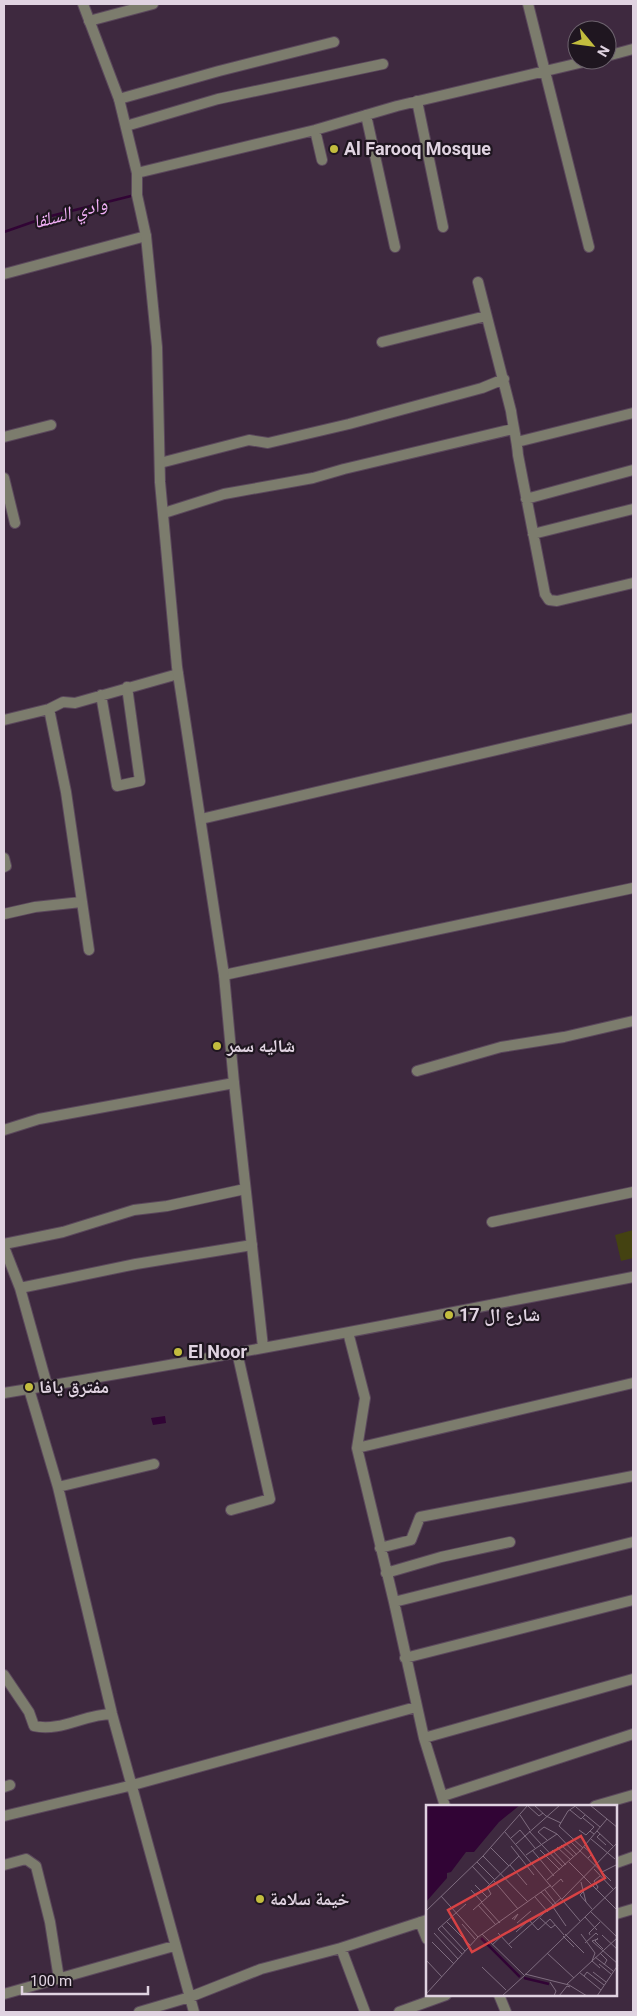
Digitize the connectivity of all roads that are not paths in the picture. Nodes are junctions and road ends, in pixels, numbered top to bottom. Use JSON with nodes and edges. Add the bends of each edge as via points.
{"nodes":[{"id":1,"x":83,"y":4,"type":"edge"},
{"id":2,"x":154,"y":4,"type":"edge"},
{"id":3,"x":528,"y":4,"type":"edge"},
{"id":4,"x":89,"y":21,"type":"junction"},
{"id":5,"x":334,"y":42,"type":"dead end"},
{"id":6,"x":633,"y":49,"type":"edge"},
{"id":7,"x":617,"y":53,"type":"edge"},
{"id":8,"x":383,"y":64,"type":"dead end"},
{"id":9,"x":567,"y":66,"type":"edge"},
{"id":10,"x":544,"y":72,"type":"junction"},
{"id":11,"x":119,"y":100,"type":"junction"},
{"id":12,"x":417,"y":101,"type":"junction"},
{"id":13,"x":366,"y":115,"type":"junction"},
{"id":14,"x":126,"y":126,"type":"junction"},
{"id":15,"x":315,"y":130,"type":"junction"},
{"id":16,"x":322,"y":160,"type":"dead end"},
{"id":17,"x":137,"y":173,"type":"junction"},
{"id":18,"x":443,"y":228,"type":"dead end"},
{"id":19,"x":146,"y":236,"type":"junction"},
{"id":20,"x":395,"y":247,"type":"dead end"},
{"id":21,"x":589,"y":247,"type":"dead end"},
{"id":22,"x":4,"y":274,"type":"edge"},
{"id":23,"x":478,"y":282,"type":"dead end"},
{"id":24,"x":486,"y":316,"type":"junction"},
{"id":25,"x":382,"y":342,"type":"dead end"},
{"id":26,"x":504,"y":380,"type":"junction"},
{"id":27,"x":633,"y":413,"type":"edge"},
{"id":28,"x":51,"y":424,"type":"dead end"},
{"id":29,"x":513,"y":429,"type":"junction"},
{"id":30,"x":4,"y":437,"type":"edge"},
{"id":31,"x":518,"y":442,"type":"junction"},
{"id":32,"x":160,"y":462,"type":"junction"},
{"id":33,"x":633,"y":470,"type":"edge"},
{"id":34,"x":4,"y":478,"type":"edge"},
{"id":35,"x":526,"y":499,"type":"junction"},
{"id":36,"x":633,"y":509,"type":"edge"},
{"id":37,"x":164,"y":513,"type":"junction"},
{"id":38,"x":15,"y":523,"type":"dead end"},
{"id":39,"x":533,"y":534,"type":"junction"},
{"id":40,"x":633,"y":583,"type":"edge"},
{"id":41,"x":178,"y":674,"type":"junction"},
{"id":42,"x":127,"y":688,"type":"junction"},
{"id":43,"x":101,"y":695,"type":"junction"},
{"id":44,"x":49,"y":709,"type":"junction"},
{"id":45,"x":633,"y":718,"type":"edge"},
{"id":46,"x":4,"y":720,"type":"edge"},
{"id":47,"x":201,"y":819,"type":"junction"},
{"id":48,"x":4,"y":858,"type":"edge"},
{"id":49,"x":4,"y":867,"type":"edge"},
{"id":50,"x":633,"y":888,"type":"edge"},
{"id":51,"x":80,"y":902,"type":"junction"},
{"id":52,"x":4,"y":914,"type":"edge"},
{"id":53,"x":89,"y":950,"type":"dead end"},
{"id":54,"x":224,"y":976,"type":"junction"},
{"id":55,"x":633,"y":1021,"type":"edge"},
{"id":56,"x":417,"y":1071,"type":"dead end"},
{"id":57,"x":234,"y":1083,"type":"junction"},
{"id":58,"x":4,"y":1130,"type":"edge"},
{"id":59,"x":246,"y":1189,"type":"junction"},
{"id":60,"x":633,"y":1192,"type":"edge"},
{"id":61,"x":492,"y":1222,"type":"dead end"},
{"id":62,"x":252,"y":1245,"type":"junction"},
{"id":63,"x":4,"y":1246,"type":"edge"},
{"id":64,"x":633,"y":1277,"type":"edge"},
{"id":65,"x":20,"y":1288,"type":"junction"},
{"id":66,"x":349,"y":1336,"type":"dead end"},
{"id":67,"x":263,"y":1347,"type":"junction"},
{"id":68,"x":237,"y":1352,"type":"junction"},
{"id":69,"x":633,"y":1383,"type":"edge"},
{"id":70,"x":47,"y":1385,"type":"junction"},
{"id":71,"x":29,"y":1389,"type":"junction"},
{"id":72,"x":4,"y":1393,"type":"edge"},
{"id":73,"x":357,"y":1448,"type":"junction"},
{"id":74,"x":154,"y":1464,"type":"dead end"},
{"id":75,"x":633,"y":1476,"type":"edge"},
{"id":76,"x":58,"y":1487,"type":"junction"},
{"id":77,"x":231,"y":1510,"type":"dead end"},
{"id":78,"x":510,"y":1542,"type":"dead end"},
{"id":79,"x":633,"y":1542,"type":"edge"},
{"id":80,"x":380,"y":1548,"type":"junction"},
{"id":81,"x":386,"y":1573,"type":"junction"},
{"id":82,"x":633,"y":1600,"type":"edge"},
{"id":83,"x":394,"y":1602,"type":"junction"},
{"id":84,"x":405,"y":1658,"type":"junction"},
{"id":85,"x":4,"y":1675,"type":"edge"},
{"id":86,"x":633,"y":1679,"type":"edge"},
{"id":87,"x":416,"y":1707,"type":"junction"},
{"id":88,"x":112,"y":1714,"type":"junction"},
{"id":89,"x":633,"y":1734,"type":"edge"},
{"id":90,"x":424,"y":1738,"type":"junction"},
{"id":91,"x":132,"y":1785,"type":"junction"},
{"id":92,"x":633,"y":1795,"type":"edge"},
{"id":93,"x":444,"y":1801,"type":"edge"},
{"id":94,"x":598,"y":1805,"type":"edge"},
{"id":95,"x":4,"y":1816,"type":"edge"},
{"id":96,"x":633,"y":1857,"type":"edge"},
{"id":97,"x":617,"y":1863,"type":"edge"},
{"id":98,"x":4,"y":1865,"type":"edge"},
{"id":99,"x":633,"y":1909,"type":"edge"},
{"id":100,"x":617,"y":1914,"type":"edge"},
{"id":101,"x":424,"y":1921,"type":"edge"},
{"id":102,"x":174,"y":1946,"type":"junction"},
{"id":103,"x":341,"y":1948,"type":"junction"},
{"id":104,"x":59,"y":1979,"type":"junction"},
{"id":105,"x":4,"y":1994,"type":"edge"},
{"id":106,"x":443,"y":1996,"type":"edge"},
{"id":107,"x":499,"y":1996,"type":"edge"},
{"id":108,"x":190,"y":1997,"type":"junction"},
{"id":109,"x":139,"y":2012,"type":"edge"},
{"id":110,"x":194,"y":2012,"type":"edge"},
{"id":111,"x":365,"y":2012,"type":"edge"},
{"id":112,"x":399,"y":2012,"type":"edge"},
{"id":113,"x":506,"y":2012,"type":"edge"}],
"edges":[{"from":1,"to":4,"type":"street"},
{"from":2,"to":4,"type":"street"},
{"from":3,"to":10,"type":"street"},
{"from":4,"to":11,"type":"street"},
{"from":5,"to":11,"type":"street"},
{"from":6,"to":7,"type":"street"},
{"from":8,"to":14,"type":"street","via":[[218,100]]},
{"from":9,"to":10,"type":"street"},
{"from":10,"to":12,"type":"street"},
{"from":10,"to":21,"type":"street"},
{"from":11,"to":14,"type":"street"},
{"from":12,"to":13,"type":"street"},
{"from":12,"to":18,"type":"street"},
{"from":13,"to":15,"type":"street"},
{"from":13,"to":20,"type":"street"},
{"from":14,"to":17,"type":"street"},
{"from":15,"to":16,"type":"street"},
{"from":15,"to":17,"type":"street"},
{"from":17,"to":19,"type":"street","via":[[137,195]]},
{"from":19,"to":22,"type":"street"},
{"from":19,"to":32,"type":"street","via":[[158,347]]},
{"from":23,"to":24,"type":"street"},
{"from":24,"to":25,"type":"street"},
{"from":24,"to":26,"type":"street"},
{"from":26,"to":29,"type":"street"},
{"from":26,"to":32,"type":"street","via":[[350,424],[268,443],[250,440]]},
{"from":27,"to":31,"type":"street"},
{"from":28,"to":30,"type":"street"},
{"from":29,"to":31,"type":"street"},
{"from":29,"to":37,"type":"street","via":[[313,478],[224,494]]},
{"from":31,"to":35,"type":"street"},
{"from":32,"to":37,"type":"street"},
{"from":33,"to":35,"type":"street"},
{"from":34,"to":38,"type":"street"},
{"from":35,"to":39,"type":"street"},
{"from":36,"to":39,"type":"street"},
{"from":37,"to":41,"type":"street"},
{"from":39,"to":40,"type":"street","via":[[549,600],[557,601]]},
{"from":41,"to":42,"type":"street"},
{"from":41,"to":47,"type":"street"},
{"from":42,"to":43,"type":"street"},
{"from":42,"to":43,"type":"street","via":[[140,781],[117,786]]},
{"from":43,"to":44,"type":"street","via":[[75,703],[63,702]]},
{"from":44,"to":46,"type":"street"},
{"from":44,"to":51,"type":"street","via":[[66,792]]},
{"from":45,"to":47,"type":"street"},
{"from":47,"to":54,"type":"street"},
{"from":48,"to":49,"type":"street"},
{"from":50,"to":54,"type":"street"},
{"from":51,"to":52,"type":"street"},
{"from":51,"to":53,"type":"street"},
{"from":54,"to":57,"type":"street"},
{"from":55,"to":56,"type":"street","via":[[501,1048]]},
{"from":57,"to":58,"type":"street","via":[[39,1119]]},
{"from":57,"to":59,"type":"street"},
{"from":59,"to":62,"type":"street"},
{"from":59,"to":63,"type":"street","via":[[134,1210]]},
{"from":60,"to":61,"type":"street"},
{"from":62,"to":65,"type":"street"},
{"from":62,"to":67,"type":"street"},
{"from":63,"to":65,"type":"street"},
{"from":64,"to":67,"type":"street"},
{"from":65,"to":70,"type":"street"},
{"from":66,"to":73,"type":"street","via":[[365,1398]]},
{"from":67,"to":68,"type":"street"},
{"from":68,"to":70,"type":"street"},
{"from":68,"to":77,"type":"street","via":[[270,1499]]},
{"from":69,"to":73,"type":"street"},
{"from":70,"to":71,"type":"street"},
{"from":71,"to":72,"type":"street"},
{"from":71,"to":76,"type":"street"},
{"from":73,"to":80,"type":"street"},
{"from":74,"to":76,"type":"street"},
{"from":75,"to":80,"type":"street","via":[[420,1517],[411,1540]]},
{"from":76,"to":88,"type":"street"},
{"from":78,"to":81,"type":"street"},
{"from":79,"to":83,"type":"street"},
{"from":80,"to":81,"type":"street"},
{"from":81,"to":83,"type":"street"},
{"from":82,"to":84,"type":"street"},
{"from":83,"to":84,"type":"street"},
{"from":84,"to":87,"type":"street"},
{"from":85,"to":88,"type":"street","via":[[24,1704],[34,1726],[48,1729]]},
{"from":86,"to":90,"type":"street"},
{"from":87,"to":90,"type":"street"},
{"from":87,"to":91,"type":"street"},
{"from":88,"to":91,"type":"street"},
{"from":89,"to":93,"type":"street"},
{"from":90,"to":93,"type":"street"},
{"from":91,"to":95,"type":"street"},
{"from":91,"to":102,"type":"street"},
{"from":92,"to":94,"type":"street"},
{"from":96,"to":97,"type":"street"},
{"from":98,"to":104,"type":"street","via":[[26,1859],[36,1866],[50,1922]]},
{"from":99,"to":100,"type":"street"},
{"from":101,"to":103,"type":"street"},
{"from":102,"to":104,"type":"street"},
{"from":102,"to":108,"type":"street"},
{"from":103,"to":108,"type":"street","via":[[261,1969]]},
{"from":103,"to":111,"type":"street"},
{"from":104,"to":105,"type":"street"},
{"from":106,"to":112,"type":"street"},
{"from":107,"to":113,"type":"street"},
{"from":108,"to":109,"type":"street"},
{"from":108,"to":110,"type":"street"}]}
